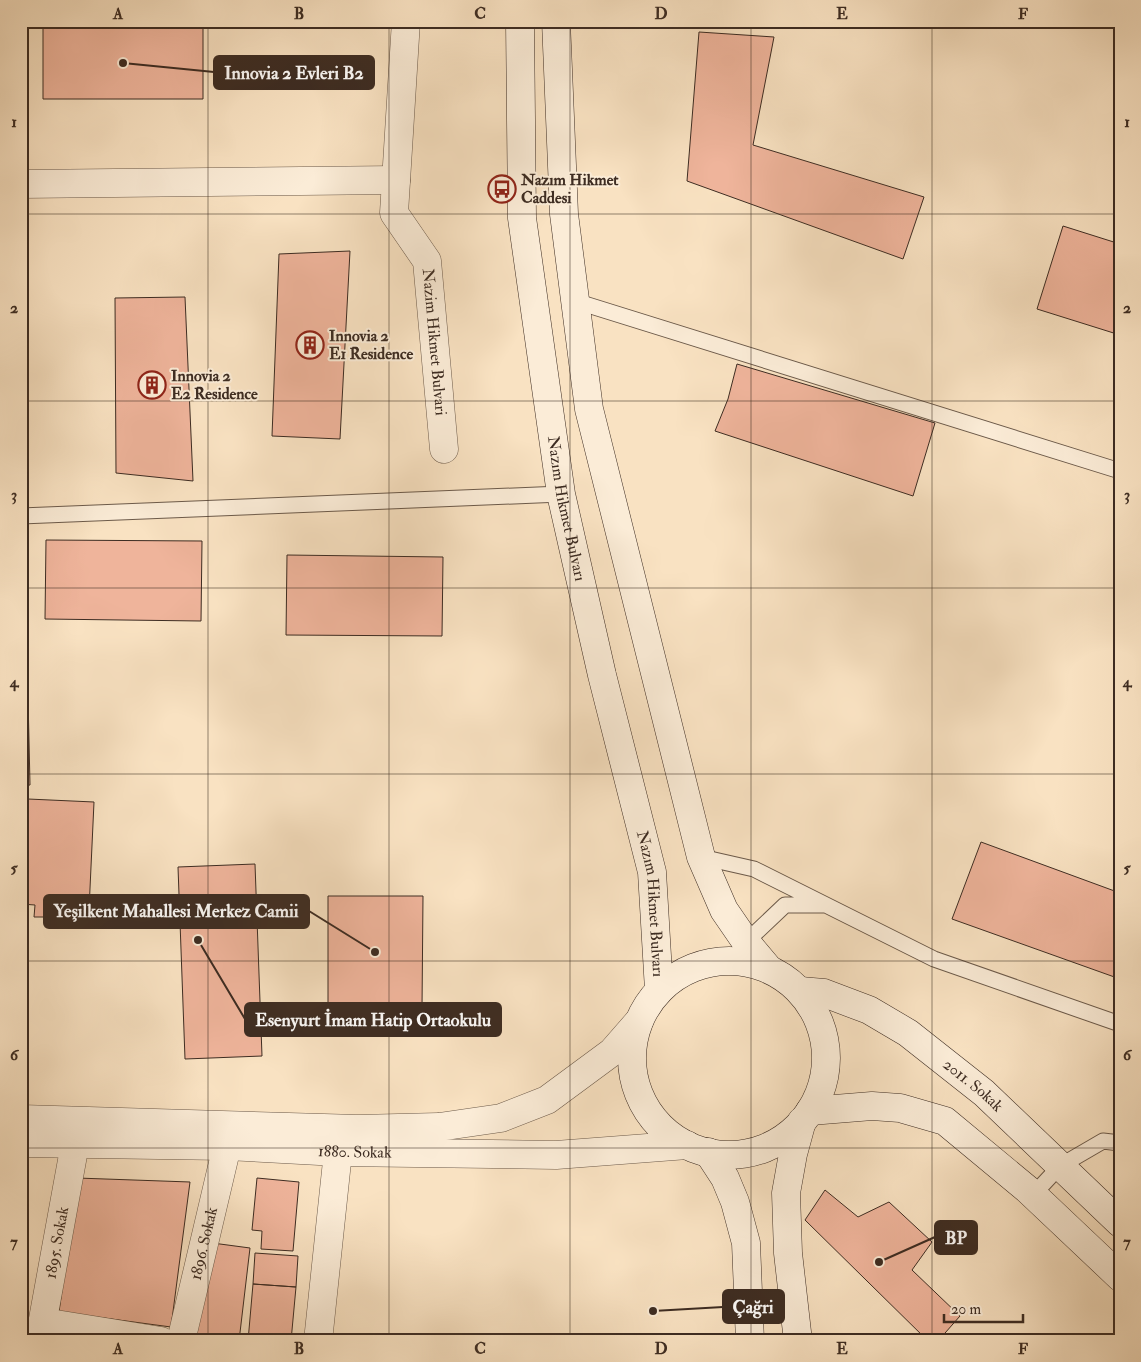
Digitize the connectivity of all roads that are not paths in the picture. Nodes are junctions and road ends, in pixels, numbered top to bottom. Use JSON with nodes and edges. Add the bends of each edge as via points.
{"nodes":[{"id":1,"x":520,"y":21,"type":"edge"},
{"id":2,"x":556,"y":21,"type":"edge"},
{"id":3,"x":406,"y":28,"type":"edge"},
{"id":4,"x":396,"y":180,"type":"junction"},
{"id":5,"x":21,"y":184,"type":"edge"},
{"id":6,"x":575,"y":301,"type":"junction"},
{"id":7,"x":444,"y":449,"type":"dead end"},
{"id":8,"x":1120,"y":471,"type":"edge"},
{"id":9,"x":561,"y":494,"type":"junction"},
{"id":10,"x":21,"y":516,"type":"edge"},
{"id":11,"x":701,"y":857,"type":"junction"},
{"id":12,"x":827,"y":905,"type":"junction"},
{"id":13,"x":746,"y":942,"type":"junction"},
{"id":14,"x":768,"y":968,"type":"junction"},
{"id":15,"x":660,"y":990,"type":"junction"},
{"id":16,"x":800,"y":991,"type":"junction"},
{"id":17,"x":639,"y":1021,"type":"junction"},
{"id":18,"x":1120,"y":1024,"type":"edge"},
{"id":19,"x":806,"y":1116,"type":"junction"},
{"id":20,"x":21,"y":1118,"type":"edge"},
{"id":21,"x":21,"y":1143,"type":"edge"},
{"id":22,"x":74,"y":1144,"type":"junction"},
{"id":23,"x":1120,"y":1144,"type":"edge"},
{"id":24,"x":227,"y":1146,"type":"junction"},
{"id":25,"x":697,"y":1149,"type":"junction"},
{"id":26,"x":338,"y":1152,"type":"junction"},
{"id":27,"x":1060,"y":1166,"type":"junction"},
{"id":28,"x":1033,"y":1195,"type":"junction"},
{"id":29,"x":1120,"y":1223,"type":"edge"},
{"id":30,"x":1120,"y":1277,"type":"edge"},
{"id":31,"x":41,"y":1331,"type":"edge"},
{"id":32,"x":161,"y":1341,"type":"edge"},
{"id":33,"x":181,"y":1341,"type":"edge"},
{"id":34,"x":318,"y":1341,"type":"edge"},
{"id":35,"x":750,"y":1341,"type":"edge"},
{"id":36,"x":798,"y":1341,"type":"edge"}],
"edges":[{"from":1,"to":9,"type":"street","name":"Nazım Hikmet Bulvarı","via":[[522,218]]},
{"from":2,"to":6,"type":"street","via":[[564,214]]},
{"from":3,"to":4,"type":"street","name":"Nazim Hikmet Bulvari"},
{"from":4,"to":5,"type":"street"},
{"from":4,"to":7,"type":"street","name":"Nazim Hikmet Bulvari","via":[[394,213],[427,261]]},
{"from":6,"to":8,"type":"lane"},
{"from":6,"to":11,"type":"street","via":[[589,409]]},
{"from":9,"to":10,"type":"lane"},
{"from":9,"to":15,"type":"street","name":"Nazım Hikmet Bulvarı","via":[[602,675],[652,872]]},
{"from":11,"to":12,"type":"lane","via":[[754,870]]},
{"from":11,"to":13,"type":"street","via":[[724,910]]},
{"from":12,"to":13,"type":"lane","via":[[784,905]]},
{"from":12,"to":18,"type":"lane","via":[[934,959]]},
{"from":13,"to":14,"type":"street"},
{"from":14,"to":15,"type":"street","via":[[749,962],[710,962],[674,977]]},
{"from":14,"to":16,"type":"street"},
{"from":15,"to":17,"type":"street"},
{"from":16,"to":19,"type":"street","via":[[816,1014],[825,1040],[826,1058],[819,1094]]},
{"from":16,"to":27,"type":"street","name":"2011. Sokak","via":[[824,993],[862,1007],[908,1033],[984,1092]]},
{"from":17,"to":20,"type":"street","name":"1880. Sokak","via":[[612,1052],[547,1100],[501,1118],[439,1127],[358,1129]]},
{"from":17,"to":25,"type":"street","via":[[632,1057],[638,1093],[658,1124]]},
{"from":19,"to":25,"type":"street","name":"1880. Sokak","via":[[791,1134],[762,1149],[726,1155]]},
{"from":19,"to":28,"type":"street","via":[[872,1106],[900,1108],[945,1121]]},
{"from":19,"to":36,"type":"street","via":[[793,1154],[786,1193],[789,1266]]},
{"from":21,"to":22,"type":"street","name":"1880. Sokak"},
{"from":22,"to":24,"type":"street","name":"1880. Sokak"},
{"from":22,"to":31,"type":"street","name":"1895. Sokak"},
{"from":23,"to":27,"type":"lane","via":[[1104,1141]]},
{"from":24,"to":26,"type":"street","name":"1880. Sokak"},
{"from":24,"to":33,"type":"street","name":"1896. Sokak"},
{"from":25,"to":26,"type":"street","name":"1880. Sokak","via":[[556,1155]]},
{"from":25,"to":35,"type":"street","via":[[725,1178],[735,1202],[746,1243]]},
{"from":26,"to":34,"type":"street"},
{"from":27,"to":28,"type":"lane"},
{"from":27,"to":29,"type":"street","name":"2011. Sokak"},
{"from":28,"to":30,"type":"street"},
{"from":31,"to":32,"type":"street"}]}
